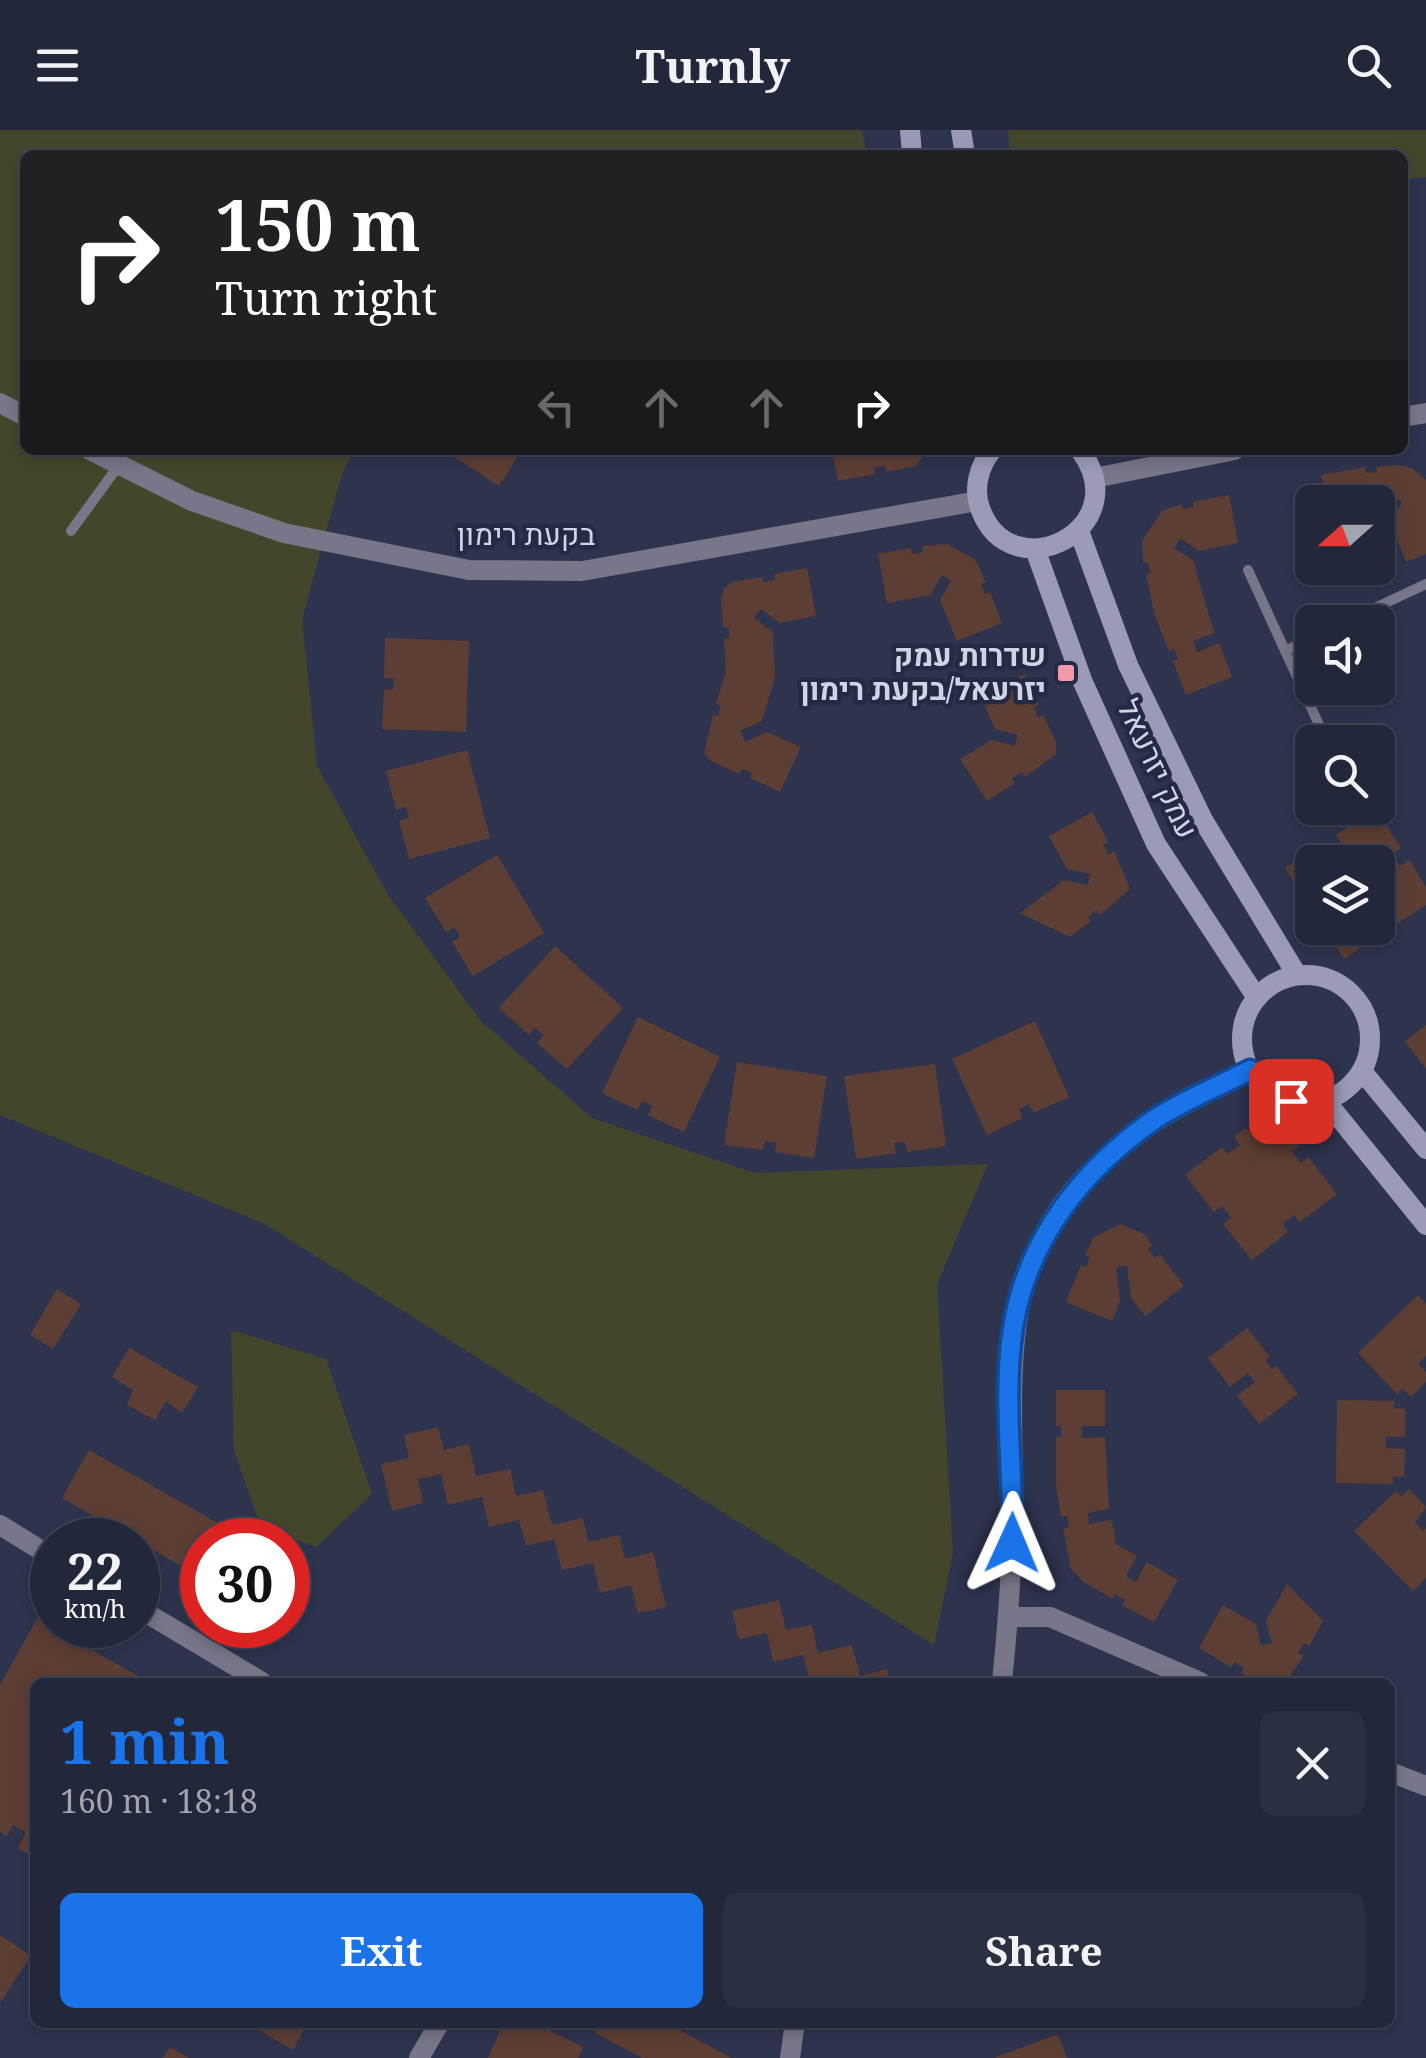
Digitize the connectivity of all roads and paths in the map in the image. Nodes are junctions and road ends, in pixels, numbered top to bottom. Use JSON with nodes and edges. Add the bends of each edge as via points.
{"nodes":[{"id":1,"x":100,"y":455,"type":"edge"},
{"id":2,"x":989,"y":455,"type":"edge"},
{"id":3,"x":1082,"y":455,"type":"edge"},
{"id":4,"x":1210,"y":455,"type":"edge"},
{"id":5,"x":119,"y":465,"type":"junction"},
{"id":6,"x":1094,"y":478,"type":"junction"},
{"id":7,"x":978,"y":501,"type":"junction"},
{"id":8,"x":1079,"y":530,"type":"junction"},
{"id":9,"x":71,"y":531,"type":"dead end"},
{"id":10,"x":1035,"y":549,"type":"junction"},
{"id":11,"x":1248,"y":570,"type":"dead end"},
{"id":12,"x":1426,"y":584,"type":"edge"},
{"id":13,"x":1381,"y":605,"type":"edge"},
{"id":14,"x":1295,"y":646,"type":"edge"},
{"id":15,"x":1284,"y":651,"type":"junction"},
{"id":16,"x":1319,"y":725,"type":"edge"},
{"id":17,"x":1296,"y":976,"type":"junction"},
{"id":18,"x":1256,"y":998,"type":"junction"},
{"id":19,"x":1250,"y":1070,"type":"junction"},
{"id":20,"x":1362,"y":1071,"type":"junction"},
{"id":21,"x":1325,"y":1100,"type":"junction"},
{"id":22,"x":1426,"y":1149,"type":"edge"},
{"id":23,"x":1426,"y":1225,"type":"edge"},
{"id":24,"x":0,"y":1525,"type":"edge"},
{"id":25,"x":30,"y":1543,"type":"edge"},
{"id":26,"x":1009,"y":1617,"type":"junction"},
{"id":27,"x":160,"y":1624,"type":"edge"},
{"id":28,"x":233,"y":1675,"type":"edge"},
{"id":29,"x":1002,"y":1678,"type":"edge"},
{"id":30,"x":1191,"y":1678,"type":"edge"},
{"id":31,"x":1395,"y":1774,"type":"edge"},
{"id":32,"x":1426,"y":1786,"type":"edge"},
{"id":33,"x":437,"y":2028,"type":"edge"},
{"id":34,"x":794,"y":2028,"type":"edge"},
{"id":35,"x":420,"y":2058,"type":"edge"},
{"id":36,"x":790,"y":2058,"type":"edge"}],
"edges":[{"from":1,"to":5,"type":"street","name":"בקעת רימון"},
{"from":2,"to":7,"type":"main road","via":[[980,469]]},
{"from":3,"to":6,"type":"main road"},
{"from":4,"to":6,"type":"street"},
{"from":5,"to":7,"type":"street","name":"בקעת רימון","via":[[192,502],[284,533],[470,570],[582,571]]},
{"from":5,"to":9,"type":"lane"},
{"from":6,"to":8,"type":"main road","via":[[1093,506]]},
{"from":7,"to":10,"type":"main road","via":[[998,535]]},
{"from":8,"to":10,"type":"main road"},
{"from":8,"to":17,"type":"main road","name":"עמק יזרעאל","via":[[1128,664],[1195,802]]},
{"from":10,"to":18,"type":"main road","name":"עמק יזרעאל","via":[[1082,680],[1156,844]]},
{"from":11,"to":15,"type":"lane"},
{"from":12,"to":13,"type":"lane"},
{"from":14,"to":15,"type":"lane"},
{"from":15,"to":16,"type":"lane"},
{"from":17,"to":18,"type":"main road"},
{"from":17,"to":20,"type":"main road","via":[[1332,980],[1359,1002],[1370,1036]]},
{"from":18,"to":19,"type":"main road","via":[[1242,1033]]},
{"from":19,"to":21,"type":"main road","via":[[1275,1095]]},
{"from":19,"to":26,"type":"street","via":[[1156,1118],[1084,1177],[1025,1275],[1013,1330]]},
{"from":20,"to":21,"type":"main road"},
{"from":20,"to":22,"type":"main road"},
{"from":21,"to":23,"type":"main road"},
{"from":24,"to":25,"type":"street"},
{"from":26,"to":29,"type":"street"},
{"from":26,"to":30,"type":"street","via":[[1050,1617]]},
{"from":27,"to":28,"type":"street"},
{"from":31,"to":32,"type":"street"},
{"from":33,"to":35,"type":"street"},
{"from":34,"to":36,"type":"street"}]}
